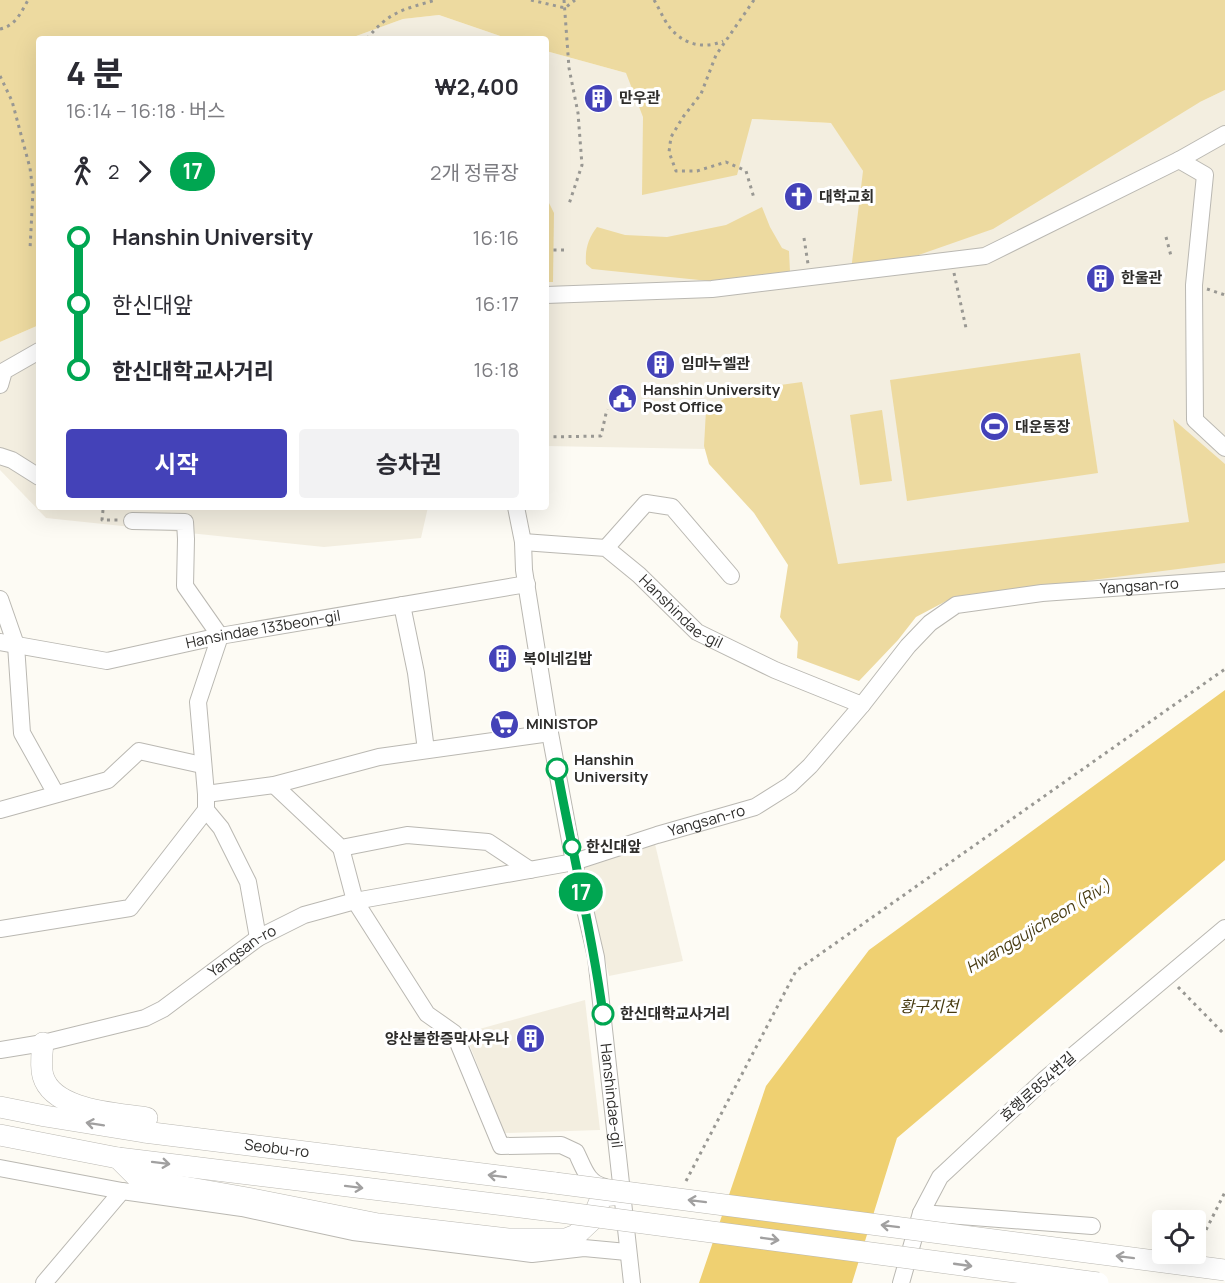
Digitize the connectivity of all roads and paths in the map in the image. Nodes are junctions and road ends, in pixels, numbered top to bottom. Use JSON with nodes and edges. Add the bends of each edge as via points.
{"nodes":[{"id":1,"x":28,"y":0,"type":"edge"},
{"id":2,"x":436,"y":0,"type":"edge"},
{"id":3,"x":531,"y":0,"type":"edge"},
{"id":4,"x":564,"y":0,"type":"edge"},
{"id":5,"x":575,"y":0,"type":"edge"},
{"id":6,"x":654,"y":0,"type":"edge"},
{"id":7,"x":754,"y":0,"type":"edge"},
{"id":8,"x":565,"y":8,"type":"junction"},
{"id":9,"x":0,"y":29,"type":"edge"},
{"id":10,"x":369,"y":36,"type":"edge"},
{"id":11,"x":725,"y":40,"type":"junction"},
{"id":12,"x":0,"y":76,"type":"edge"},
{"id":13,"x":1225,"y":134,"type":"edge"},
{"id":14,"x":1179,"y":160,"type":"junction"},
{"id":15,"x":754,"y":198,"type":"dead end"},
{"id":16,"x":569,"y":204,"type":"dead end"},
{"id":17,"x":1166,"y":237,"type":"dead end"},
{"id":18,"x":804,"y":238,"type":"dead end"},
{"id":19,"x":30,"y":249,"type":"dead end"},
{"id":20,"x":549,"y":250,"type":"edge"},
{"id":21,"x":568,"y":250,"type":"dead end"},
{"id":22,"x":1171,"y":256,"type":"dead end"},
{"id":23,"x":951,"y":260,"type":"junction"},
{"id":24,"x":809,"y":277,"type":"junction"},
{"id":25,"x":549,"y":295,"type":"edge"},
{"id":26,"x":966,"y":328,"type":"dead end"},
{"id":27,"x":36,"y":353,"type":"edge"},
{"id":28,"x":0,"y":385,"type":"edge"},
{"id":29,"x":607,"y":408,"type":"dead end"},
{"id":30,"x":549,"y":436,"type":"edge"},
{"id":31,"x":1225,"y":448,"type":"edge"},
{"id":32,"x":0,"y":456,"type":"edge"},
{"id":33,"x":36,"y":475,"type":"edge"},
{"id":34,"x":103,"y":510,"type":"dead end"},
{"id":35,"x":517,"y":510,"type":"edge"},
{"id":36,"x":132,"y":521,"type":"joint"},
{"id":37,"x":523,"y":542,"type":"junction"},
{"id":38,"x":606,"y":548,"type":"junction"},
{"id":39,"x":731,"y":576,"type":"dead end"},
{"id":40,"x":1225,"y":579,"type":"edge"},
{"id":41,"x":527,"y":584,"type":"junction"},
{"id":42,"x":0,"y":599,"type":"edge"},
{"id":43,"x":402,"y":605,"type":"junction"},
{"id":44,"x":220,"y":636,"type":"junction"},
{"id":45,"x":8,"y":643,"type":"edge"},
{"id":46,"x":1225,"y":669,"type":"edge"},
{"id":47,"x":862,"y":705,"type":"junction"},
{"id":48,"x":550,"y":733,"type":"junction"},
{"id":49,"x":426,"y":750,"type":"junction"},
{"id":50,"x":202,"y":765,"type":"junction"},
{"id":51,"x":274,"y":785,"type":"junction"},
{"id":52,"x":56,"y":794,"type":"junction"},
{"id":53,"x":206,"y":802,"type":"junction"},
{"id":54,"x":0,"y":810,"type":"edge"},
{"id":55,"x":341,"y":848,"type":"junction"},
{"id":56,"x":574,"y":861,"type":"junction"},
{"id":57,"x":530,"y":870,"type":"junction"},
{"id":58,"x":355,"y":901,"type":"junction"},
{"id":59,"x":1225,"y":928,"type":"edge"},
{"id":60,"x":0,"y":929,"type":"edge"},
{"id":61,"x":258,"y":938,"type":"junction"},
{"id":62,"x":1167,"y":975,"type":"junction"},
{"id":63,"x":1225,"y":1035,"type":"edge"},
{"id":64,"x":43,"y":1043,"type":"junction"},
{"id":65,"x":0,"y":1050,"type":"edge"},
{"id":66,"x":0,"y":1107,"type":"edge"},
{"id":67,"x":0,"y":1135,"type":"edge"},
{"id":68,"x":321,"y":1154,"type":"junction"},
{"id":69,"x":118,"y":1158,"type":"junction"},
{"id":70,"x":0,"y":1168,"type":"edge"},
{"id":71,"x":686,"y":1181,"type":"dead end"},
{"id":72,"x":122,"y":1191,"type":"junction"},
{"id":73,"x":622,"y":1192,"type":"junction"},
{"id":74,"x":1225,"y":1192,"type":"edge"},
{"id":75,"x":921,"y":1213,"type":"junction"},
{"id":76,"x":1092,"y":1226,"type":"dead end"},
{"id":77,"x":1206,"y":1231,"type":"edge"},
{"id":78,"x":627,"y":1252,"type":"junction"},
{"id":79,"x":1225,"y":1270,"type":"edge"},
{"id":80,"x":44,"y":1283,"type":"edge"},
{"id":81,"x":632,"y":1283,"type":"edge"},
{"id":82,"x":901,"y":1283,"type":"edge"},
{"id":83,"x":1098,"y":1283,"type":"edge"}],
"edges":[{"from":1,"to":9,"type":"path","via":[[15,22]]},
{"from":2,"to":10,"type":"path","via":[[394,14]]},
{"from":3,"to":8,"type":"path"},
{"from":4,"to":8,"type":"path"},
{"from":5,"to":8,"type":"path"},
{"from":6,"to":11,"type":"path","via":[[668,26],[684,40],[706,46]]},
{"from":7,"to":11,"type":"path"},
{"from":8,"to":16,"type":"path","via":[[568,68],[578,113],[582,165]]},
{"from":11,"to":15,"type":"path","via":[[701,94],[672,137],[669,152],[676,171],[697,171],[726,162],[746,171]]},
{"from":12,"to":19,"type":"path","via":[[12,101],[30,168]]},
{"from":13,"to":14,"type":"street"},
{"from":14,"to":23,"type":"street","via":[[985,256]]},
{"from":14,"to":31,"type":"street","via":[[1205,175],[1194,285],[1195,420]]},
{"from":17,"to":22,"type":"path"},
{"from":18,"to":24,"type":"path"},
{"from":20,"to":21,"type":"path"},
{"from":23,"to":24,"type":"street"},
{"from":23,"to":26,"type":"path"},
{"from":24,"to":25,"type":"street","via":[[712,289]]},
{"from":27,"to":28,"type":"street","via":[[4,370]]},
{"from":29,"to":30,"type":"path","via":[[601,436]]},
{"from":32,"to":33,"type":"street"},
{"from":34,"to":36,"type":"path","via":[[102,520]]},
{"from":35,"to":37,"type":"street","name":"Hanshindae-gil"},
{"from":36,"to":44,"type":"street","via":[[185,522],[185,586]]},
{"from":37,"to":38,"type":"street"},
{"from":37,"to":41,"type":"street","name":"Hanshindae-gil"},
{"from":38,"to":39,"type":"street","via":[[646,503],[672,507]]},
{"from":38,"to":47,"type":"street","name":"Hanshindae-gil","via":[[697,632],[775,670]]},
{"from":40,"to":47,"type":"street","name":"Yangsan-ro","via":[[1042,593],[956,605],[930,623],[908,646]]},
{"from":41,"to":43,"type":"street","name":"Hansindae 133beon-gil"},
{"from":41,"to":48,"type":"street","name":"Hanshindae-gil"},
{"from":42,"to":45,"type":"street"},
{"from":43,"to":44,"type":"street","name":"Hansindae 133beon-gil"},
{"from":43,"to":49,"type":"street"},
{"from":44,"to":45,"type":"street","name":"Hansindae 133beon-gil","via":[[107,661]]},
{"from":44,"to":50,"type":"street","via":[[198,702]]},
{"from":45,"to":52,"type":"street","via":[[22,733]]},
{"from":46,"to":71,"type":"path","via":[[796,971]]},
{"from":47,"to":56,"type":"street","name":"Yangsan-ro","via":[[797,779],[755,807]]},
{"from":48,"to":49,"type":"street"},
{"from":48,"to":56,"type":"street","name":"Hanshindae-gil"},
{"from":49,"to":51,"type":"street","via":[[379,757]]},
{"from":50,"to":52,"type":"street","via":[[139,752],[108,780]]},
{"from":50,"to":53,"type":"street"},
{"from":51,"to":53,"type":"street"},
{"from":51,"to":55,"type":"street"},
{"from":52,"to":54,"type":"street"},
{"from":53,"to":60,"type":"street","via":[[130,908]]},
{"from":53,"to":61,"type":"street","via":[[248,882]]},
{"from":55,"to":57,"type":"street","via":[[407,835],[488,842]]},
{"from":55,"to":58,"type":"street"},
{"from":56,"to":57,"type":"street","name":"Yangsan-ro"},
{"from":56,"to":73,"type":"street","name":"Hanshindae-gil","via":[[596,957]]},
{"from":57,"to":58,"type":"street","name":"Yangsan-ro"},
{"from":58,"to":61,"type":"street","name":"Yangsan-ro","via":[[304,915]]},
{"from":58,"to":73,"type":"street","via":[[427,1014],[454,1034],[501,1146],[561,1145],[576,1152],[588,1178],[596,1185]]},
{"from":59,"to":62,"type":"street","name":"효행로854번길"},
{"from":61,"to":64,"type":"street","name":"Yangsan-ro","via":[[146,1018]]},
{"from":62,"to":63,"type":"path"},
{"from":62,"to":75,"type":"street","name":"효행로854번길","via":[[1044,1080],[940,1177]]},
{"from":64,"to":65,"type":"street","name":"Yangsan-ro"},
{"from":64,"to":68,"type":"main road","via":[[43,1077],[53,1092],[70,1104]]},
{"from":68,"to":66,"type":"main road","name":"Seobu-ro","one_way":true,"via":[[144,1132]]},
{"from":67,"to":69,"type":"main road","name":"Seobu-ro"},
{"from":79,"to":68,"type":"main road","name":"Seobu-ro","one_way":true,"bridge":true},
{"from":69,"to":73,"type":"main road","via":[[139,1179],[378,1224],[508,1239],[566,1239],[576,1235],[592,1220],[602,1196]]},
{"from":69,"to":83,"type":"main road","name":"Seobu-ro","one_way":true,"bridge":true},
{"from":70,"to":72,"type":"street"},
{"from":72,"to":78,"type":"street","via":[[242,1208],[354,1232],[532,1254],[584,1248]]},
{"from":72,"to":80,"type":"street"},
{"from":73,"to":78,"type":"street","name":"Hanshindae-gil"},
{"from":74,"to":77,"type":"path"},
{"from":75,"to":76,"type":"street"},
{"from":75,"to":82,"type":"street","name":"효행로854번길"},
{"from":78,"to":81,"type":"street","name":"Hanshindae-gil"}]}
